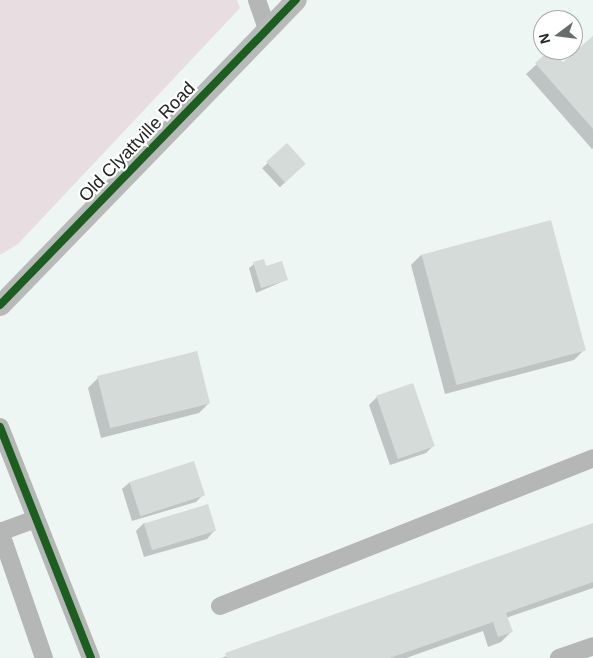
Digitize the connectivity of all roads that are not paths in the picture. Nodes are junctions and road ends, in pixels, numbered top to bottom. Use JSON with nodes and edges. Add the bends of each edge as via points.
{"nodes":[{"id":1,"x":257,"y":0,"type":"edge"},
{"id":2,"x":296,"y":0,"type":"edge"},
{"id":3,"x":267,"y":29,"type":"junction"},
{"id":4,"x":0,"y":305,"type":"edge"},
{"id":5,"x":0,"y":427,"type":"edge"},
{"id":6,"x":593,"y":458,"type":"edge"},
{"id":7,"x":36,"y":519,"type":"junction"},
{"id":8,"x":0,"y":532,"type":"edge"},
{"id":9,"x":220,"y":606,"type":"dead end"},
{"id":10,"x":593,"y":646,"type":"edge"},
{"id":11,"x":44,"y":658,"type":"edge"},
{"id":12,"x":91,"y":658,"type":"edge"},
{"id":13,"x":559,"y":658,"type":"edge"}],
"edges":[{"from":1,"to":3,"type":"street"},
{"from":2,"to":3,"type":"main road","name":"Old Clyattville Road"},
{"from":3,"to":4,"type":"main road","name":"Old Clyattville Road"},
{"from":5,"to":7,"type":"street"},
{"from":6,"to":9,"type":"street"},
{"from":7,"to":8,"type":"street"},
{"from":7,"to":12,"type":"street"},
{"from":8,"to":11,"type":"street"},
{"from":10,"to":13,"type":"street"}]}
